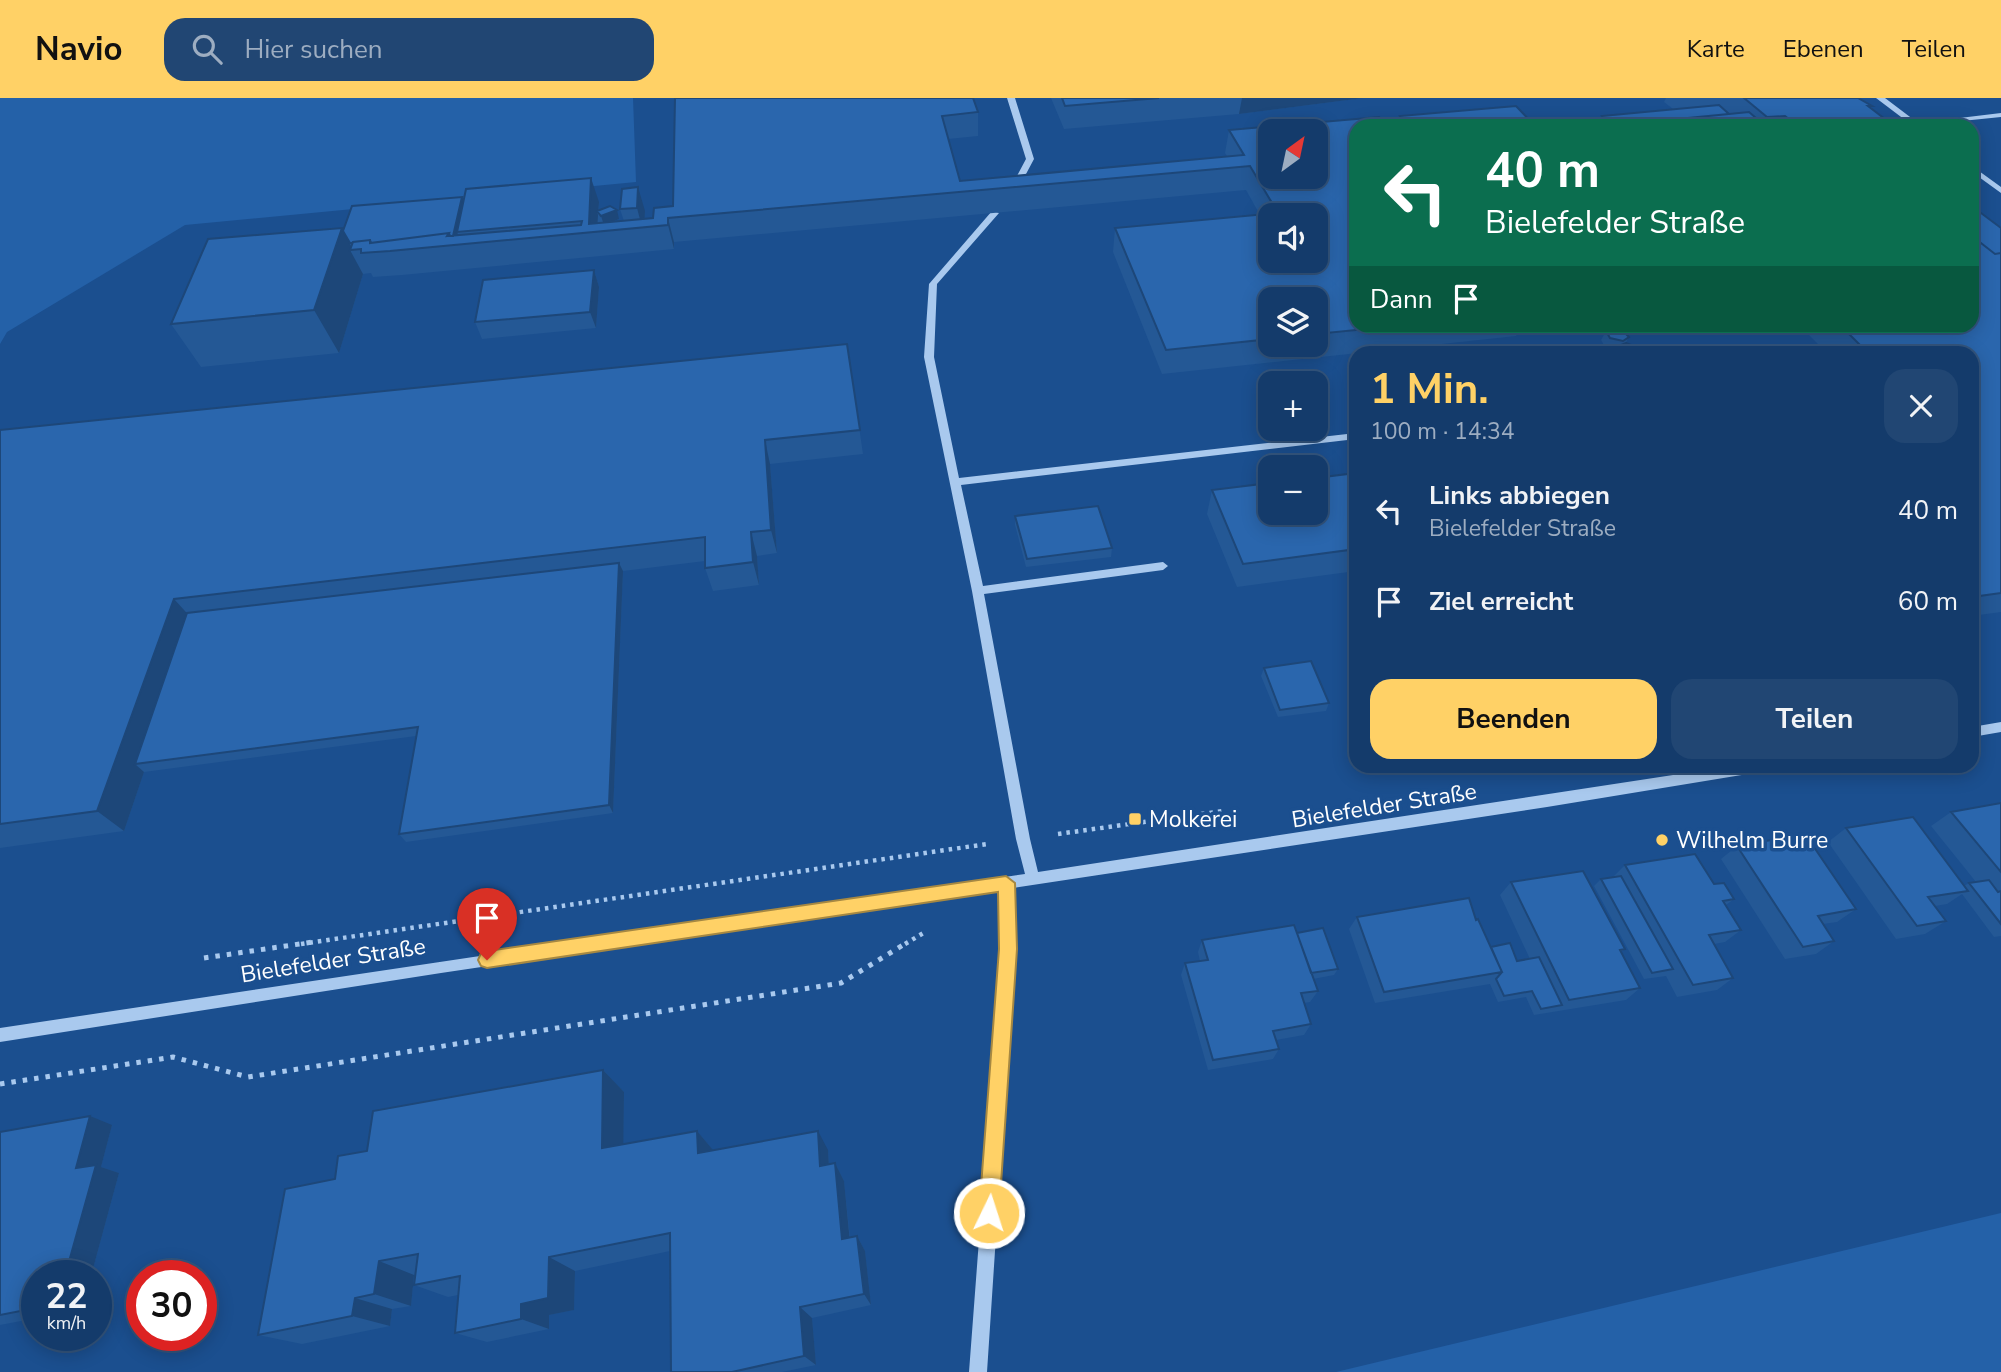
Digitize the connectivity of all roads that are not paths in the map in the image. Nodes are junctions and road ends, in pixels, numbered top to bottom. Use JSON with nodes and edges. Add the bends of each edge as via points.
{"nodes":[{"id":1,"x":1011,"y":98,"type":"edge"},
{"id":2,"x":1880,"y":98,"type":"edge"},
{"id":3,"x":2001,"y":115,"type":"edge"},
{"id":4,"x":1909,"y":119,"type":"edge"},
{"id":5,"x":1967,"y":119,"type":"edge"},
{"id":6,"x":1979,"y":174,"type":"edge"},
{"id":7,"x":2001,"y":191,"type":"edge"},
{"id":8,"x":1005,"y":200,"type":"edge"},
{"id":9,"x":995,"y":213,"type":"edge"},
{"id":10,"x":1349,"y":437,"type":"edge"},
{"id":11,"x":956,"y":482,"type":"junction"},
{"id":12,"x":1163,"y":566,"type":"dead end"},
{"id":13,"x":978,"y":590,"type":"junction"},
{"id":14,"x":2001,"y":727,"type":"edge"},
{"id":15,"x":1979,"y":731,"type":"edge"},
{"id":16,"x":1725,"y":773,"type":"edge"},
{"id":17,"x":1033,"y":879,"type":"junction"},
{"id":18,"x":1006,"y":883,"type":"junction"},
{"id":19,"x":0,"y":1035,"type":"edge"},
{"id":20,"x":978,"y":1372,"type":"edge"}],
"edges":[{"from":1,"to":8,"type":"street","via":[[1030,159]]},
{"from":2,"to":4,"type":"street"},
{"from":3,"to":5,"type":"street"},
{"from":6,"to":7,"type":"street"},
{"from":9,"to":11,"type":"street","via":[[933,284],[929,357]]},
{"from":10,"to":11,"type":"street"},
{"from":11,"to":13,"type":"street"},
{"from":12,"to":13,"type":"street"},
{"from":13,"to":17,"type":"street"},
{"from":14,"to":15,"type":"street"},
{"from":16,"to":17,"type":"street","name":"Bielefelder Straße","via":[[1364,832]]},
{"from":17,"to":18,"type":"street","name":"Bielefelder Straße"},
{"from":18,"to":19,"type":"street","name":"Bielefelder Straße"},
{"from":18,"to":20,"type":"street","via":[[1008,949]]}]}
